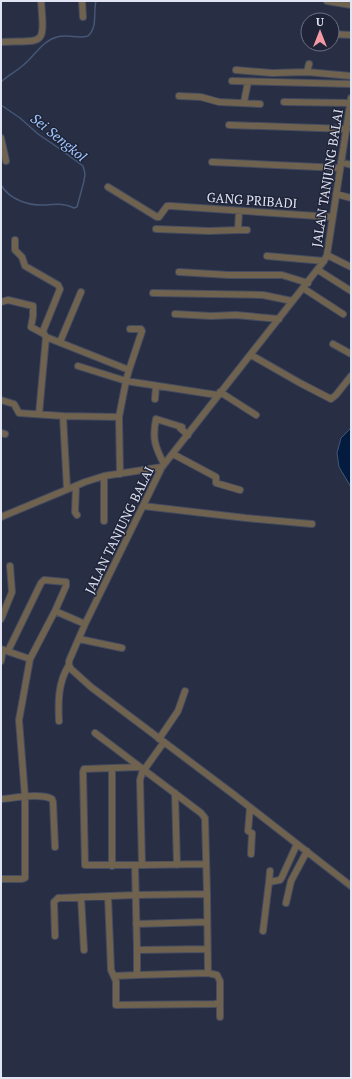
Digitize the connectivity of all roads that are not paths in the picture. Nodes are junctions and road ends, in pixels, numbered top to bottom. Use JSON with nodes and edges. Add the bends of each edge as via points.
{"nodes":[{"id":1,"x":41,"y":1,"type":"edge"},
{"id":2,"x":82,"y":1,"type":"edge"},
{"id":3,"x":328,"y":1,"type":"edge"},
{"id":4,"x":351,"y":5,"type":"edge"},
{"id":5,"x":83,"y":17,"type":"dead end"},
{"id":6,"x":340,"y":34,"type":"edge"},
{"id":7,"x":351,"y":35,"type":"edge"},
{"id":8,"x":1,"y":42,"type":"edge"},
{"id":9,"x":308,"y":64,"type":"dead end"},
{"id":10,"x":236,"y":70,"type":"dead end"},
{"id":11,"x":307,"y":72,"type":"junction"},
{"id":12,"x":351,"y":76,"type":"edge"},
{"id":13,"x":232,"y":81,"type":"dead end"},
{"id":14,"x":248,"y":82,"type":"junction"},
{"id":15,"x":351,"y":84,"type":"edge"},
{"id":16,"x":179,"y":96,"type":"dead end"},
{"id":17,"x":351,"y":101,"type":"edge"},
{"id":18,"x":244,"y":102,"type":"junction"},
{"id":19,"x":284,"y":102,"type":"dead end"},
{"id":20,"x":260,"y":104,"type":"dead end"},
{"id":21,"x":350,"y":111,"type":"edge"},
{"id":22,"x":229,"y":125,"type":"dead end"},
{"id":23,"x":348,"y":132,"type":"edge"},
{"id":24,"x":1,"y":138,"type":"edge"},
{"id":25,"x":6,"y":161,"type":"dead end"},
{"id":26,"x":212,"y":162,"type":"dead end"},
{"id":27,"x":341,"y":165,"type":"junction"},
{"id":28,"x":351,"y":165,"type":"edge"},
{"id":29,"x":108,"y":187,"type":"dead end"},
{"id":30,"x":336,"y":194,"type":"junction"},
{"id":31,"x":351,"y":198,"type":"edge"},
{"id":32,"x":239,"y":211,"type":"junction"},
{"id":33,"x":332,"y":217,"type":"junction"},
{"id":34,"x":156,"y":229,"type":"dead end"},
{"id":35,"x":238,"y":230,"type":"junction"},
{"id":36,"x":248,"y":230,"type":"dead end"},
{"id":37,"x":14,"y":240,"type":"dead end"},
{"id":38,"x":267,"y":256,"type":"dead end"},
{"id":39,"x":326,"y":258,"type":"junction"},
{"id":40,"x":351,"y":267,"type":"edge"},
{"id":41,"x":318,"y":270,"type":"junction"},
{"id":42,"x":179,"y":272,"type":"dead end"},
{"id":43,"x":306,"y":285,"type":"junction"},
{"id":44,"x":351,"y":291,"type":"edge"},
{"id":45,"x":81,"y":292,"type":"dead end"},
{"id":46,"x":153,"y":293,"type":"dead end"},
{"id":47,"x":292,"y":301,"type":"junction"},
{"id":48,"x":1,"y":302,"type":"edge"},
{"id":49,"x":176,"y":314,"type":"dead end"},
{"id":50,"x":343,"y":314,"type":"dead end"},
{"id":51,"x":279,"y":319,"type":"junction"},
{"id":52,"x":130,"y":329,"type":"dead end"},
{"id":53,"x":45,"y":335,"type":"junction"},
{"id":54,"x":60,"y":342,"type":"junction"},
{"id":55,"x":333,"y":344,"type":"dead end"},
{"id":56,"x":351,"y":354,"type":"edge"},
{"id":57,"x":251,"y":355,"type":"junction"},
{"id":58,"x":78,"y":366,"type":"dead end"},
{"id":59,"x":129,"y":370,"type":"junction"},
{"id":60,"x":351,"y":376,"type":"edge"},
{"id":61,"x":126,"y":381,"type":"junction"},
{"id":62,"x":156,"y":386,"type":"junction"},
{"id":63,"x":219,"y":394,"type":"junction"},
{"id":64,"x":155,"y":399,"type":"dead end"},
{"id":65,"x":1,"y":400,"type":"edge"},
{"id":66,"x":39,"y":414,"type":"junction"},
{"id":67,"x":256,"y":415,"type":"dead end"},
{"id":68,"x":63,"y":416,"type":"junction"},
{"id":69,"x":120,"y":417,"type":"junction"},
{"id":70,"x":188,"y":435,"type":"junction"},
{"id":71,"x":173,"y":454,"type":"junction"},
{"id":72,"x":163,"y":466,"type":"junction"},
{"id":73,"x":120,"y":474,"type":"junction"},
{"id":74,"x":104,"y":476,"type":"junction"},
{"id":75,"x":76,"y":486,"type":"junction"},
{"id":76,"x":67,"y":489,"type":"junction"},
{"id":77,"x":240,"y":490,"type":"dead end"},
{"id":78,"x":143,"y":506,"type":"junction"},
{"id":79,"x":77,"y":515,"type":"dead end"},
{"id":80,"x":1,"y":517,"type":"edge"},
{"id":81,"x":104,"y":521,"type":"dead end"},
{"id":82,"x":312,"y":524,"type":"dead end"},
{"id":83,"x":10,"y":566,"type":"dead end"},
{"id":84,"x":55,"y":611,"type":"junction"},
{"id":85,"x":1,"y":619,"type":"edge"},
{"id":86,"x":85,"y":624,"type":"junction"},
{"id":87,"x":79,"y":639,"type":"junction"},
{"id":88,"x":122,"y":648,"type":"dead end"},
{"id":89,"x":4,"y":650,"type":"edge"},
{"id":90,"x":30,"y":659,"type":"junction"},
{"id":91,"x":1,"y":660,"type":"edge"},
{"id":92,"x":69,"y":665,"type":"junction"},
{"id":93,"x":185,"y":691,"type":"dead end"},
{"id":94,"x":59,"y":721,"type":"dead end"},
{"id":95,"x":95,"y":733,"type":"dead end"},
{"id":96,"x":162,"y":740,"type":"junction"},
{"id":97,"x":142,"y":768,"type":"junction"},
{"id":98,"x":112,"y":769,"type":"junction"},
{"id":99,"x":175,"y":793,"type":"junction"},
{"id":100,"x":25,"y":797,"type":"junction"},
{"id":101,"x":1,"y":799,"type":"edge"},
{"id":102,"x":250,"y":808,"type":"junction"},
{"id":103,"x":297,"y":844,"type":"junction"},
{"id":104,"x":55,"y":847,"type":"dead end"},
{"id":105,"x":307,"y":851,"type":"junction"},
{"id":106,"x":251,"y":854,"type":"dead end"},
{"id":107,"x":206,"y":864,"type":"junction"},
{"id":108,"x":134,"y":865,"type":"junction"},
{"id":109,"x":142,"y":865,"type":"junction"},
{"id":110,"x":177,"y":865,"type":"junction"},
{"id":111,"x":112,"y":866,"type":"junction"},
{"id":112,"x":270,"y":871,"type":"dead end"},
{"id":113,"x":1,"y":879,"type":"edge"},
{"id":114,"x":269,"y":882,"type":"junction"},
{"id":115,"x":351,"y":886,"type":"edge"},
{"id":116,"x":207,"y":894,"type":"junction"},
{"id":117,"x":136,"y":895,"type":"junction"},
{"id":118,"x":108,"y":896,"type":"junction"},
{"id":119,"x":81,"y":897,"type":"junction"},
{"id":120,"x":286,"y":903,"type":"dead end"},
{"id":121,"x":207,"y":922,"type":"junction"},
{"id":122,"x":136,"y":924,"type":"junction"},
{"id":123,"x":262,"y":931,"type":"dead end"},
{"id":124,"x":55,"y":936,"type":"dead end"},
{"id":125,"x":207,"y":949,"type":"junction"},
{"id":126,"x":84,"y":950,"type":"dead end"},
{"id":127,"x":137,"y":950,"type":"junction"},
{"id":128,"x":208,"y":973,"type":"junction"},
{"id":129,"x":137,"y":975,"type":"junction"},
{"id":130,"x":114,"y":976,"type":"junction"},
{"id":131,"x":219,"y":1003,"type":"junction"},
{"id":132,"x":116,"y":1005,"type":"junction"},
{"id":133,"x":116,"y":1013,"type":"dead end"},
{"id":134,"x":220,"y":1017,"type":"dead end"}],
"edges":[{"from":1,"to":8,"type":"street","via":[[43,29],[39,39],[32,42]]},
{"from":2,"to":5,"type":"street"},
{"from":3,"to":4,"type":"street"},
{"from":6,"to":7,"type":"street"},
{"from":9,"to":11,"type":"street"},
{"from":10,"to":11,"type":"street"},
{"from":11,"to":12,"type":"street"},
{"from":13,"to":14,"type":"street"},
{"from":14,"to":15,"type":"street"},
{"from":14,"to":18,"type":"street"},
{"from":16,"to":18,"type":"street","via":[[201,97],[219,102]]},
{"from":17,"to":19,"type":"street"},
{"from":17,"to":21,"type":"street","name":"JALAN TANJUNG BALAI"},
{"from":18,"to":20,"type":"street"},
{"from":21,"to":23,"type":"street","name":"JALAN TANJUNG BALAI"},
{"from":22,"to":23,"type":"street"},
{"from":23,"to":27,"type":"street","name":"JALAN TANJUNG BALAI"},
{"from":24,"to":25,"type":"street"},
{"from":26,"to":27,"type":"street"},
{"from":27,"to":28,"type":"street"},
{"from":27,"to":30,"type":"street","name":"JALAN TANJUNG BALAI"},
{"from":29,"to":32,"type":"street","name":"GANG PRIBADI","via":[[155,217],[159,217],[167,206]]},
{"from":30,"to":31,"type":"street"},
{"from":30,"to":33,"type":"street","name":"JALAN TANJUNG BALAI"},
{"from":32,"to":33,"type":"street","name":"GANG PRIBADI"},
{"from":32,"to":35,"type":"street"},
{"from":33,"to":39,"type":"street","name":"JALAN TANJUNG BALAI"},
{"from":34,"to":35,"type":"street"},
{"from":35,"to":36,"type":"street"},
{"from":37,"to":53,"type":"street","via":[[14,250],[22,257],[25,266],[58,285],[60,289],[44,328]]},
{"from":38,"to":39,"type":"street"},
{"from":39,"to":40,"type":"street"},
{"from":39,"to":41,"type":"street","name":"JALAN TANJUNG BALAI"},
{"from":41,"to":43,"type":"street","name":"JALAN TANJUNG BALAI"},
{"from":41,"to":44,"type":"street"},
{"from":42,"to":43,"type":"street","via":[[282,275]]},
{"from":43,"to":47,"type":"street","name":"JALAN TANJUNG BALAI"},
{"from":43,"to":50,"type":"street"},
{"from":45,"to":54,"type":"street"},
{"from":46,"to":47,"type":"street","via":[[256,295]]},
{"from":47,"to":51,"type":"street","name":"JALAN TANJUNG BALAI"},
{"from":48,"to":53,"type":"street","via":[[6,300],[33,306],[31,327]]},
{"from":49,"to":51,"type":"street"},
{"from":51,"to":57,"type":"street","name":"JALAN TANJUNG BALAI"},
{"from":52,"to":59,"type":"street","via":[[142,331]]},
{"from":53,"to":54,"type":"street"},
{"from":53,"to":66,"type":"street"},
{"from":54,"to":59,"type":"street"},
{"from":55,"to":56,"type":"street"},
{"from":57,"to":60,"type":"street","via":[[331,399]]},
{"from":57,"to":63,"type":"street","name":"JALAN TANJUNG BALAI"},
{"from":58,"to":61,"type":"street"},
{"from":59,"to":61,"type":"street"},
{"from":61,"to":62,"type":"street"},
{"from":61,"to":69,"type":"street"},
{"from":62,"to":63,"type":"street"},
{"from":62,"to":64,"type":"street"},
{"from":63,"to":67,"type":"street"},
{"from":63,"to":70,"type":"street","name":"JALAN TANJUNG BALAI"},
{"from":65,"to":66,"type":"street","via":[[14,404],[19,413]]},
{"from":66,"to":68,"type":"street"},
{"from":68,"to":69,"type":"street"},
{"from":68,"to":76,"type":"street"},
{"from":69,"to":73,"type":"street"},
{"from":70,"to":71,"type":"street","name":"JALAN TANJUNG BALAI"},
{"from":70,"to":72,"type":"street","via":[[180,428],[182,427],[156,419],[155,445]]},
{"from":71,"to":72,"type":"street","name":"JALAN TANJUNG BALAI"},
{"from":71,"to":77,"type":"street","via":[[216,477],[216,483]]},
{"from":72,"to":73,"type":"street"},
{"from":72,"to":78,"type":"street","name":"JALAN TANJUNG BALAI"},
{"from":73,"to":74,"type":"street"},
{"from":74,"to":75,"type":"street"},
{"from":74,"to":81,"type":"street"},
{"from":75,"to":76,"type":"street"},
{"from":75,"to":79,"type":"street"},
{"from":76,"to":80,"type":"street"},
{"from":78,"to":82,"type":"street"},
{"from":78,"to":86,"type":"street","name":"JALAN TANJUNG BALAI"},
{"from":83,"to":85,"type":"street","via":[[12,592]]},
{"from":84,"to":86,"type":"street"},
{"from":84,"to":89,"type":"street","via":[[66,582],[44,580]]},
{"from":84,"to":90,"type":"street"},
{"from":86,"to":87,"type":"street","name":"JALAN TANJUNG BALAI"},
{"from":87,"to":88,"type":"street"},
{"from":87,"to":92,"type":"street","name":"JALAN TANJUNG BALAI"},
{"from":89,"to":90,"type":"street"},
{"from":89,"to":91,"type":"street"},
{"from":90,"to":100,"type":"street","via":[[19,720]]},
{"from":92,"to":94,"type":"street","name":"JALAN TANJUNG BALAI","via":[[59,694]]},
{"from":92,"to":96,"type":"street","via":[[91,687]]},
{"from":93,"to":96,"type":"street","via":[[178,711]]},
{"from":95,"to":97,"type":"street"},
{"from":96,"to":97,"type":"street"},
{"from":96,"to":102,"type":"street"},
{"from":97,"to":98,"type":"street"},
{"from":97,"to":99,"type":"street"},
{"from":97,"to":109,"type":"street"},
{"from":98,"to":111,"type":"street"},
{"from":98,"to":111,"type":"street","via":[[84,769],[83,772],[84,864]]},
{"from":99,"to":107,"type":"street","via":[[205,818]]},
{"from":99,"to":110,"type":"street"},
{"from":100,"to":101,"type":"street"},
{"from":100,"to":104,"type":"street","via":[[52,799]]},
{"from":100,"to":113,"type":"street","via":[[25,878]]},
{"from":102,"to":103,"type":"street"},
{"from":102,"to":106,"type":"street","via":[[248,831],[252,833]]},
{"from":103,"to":105,"type":"street"},
{"from":103,"to":114,"type":"street","via":[[280,880]]},
{"from":105,"to":115,"type":"street"},
{"from":105,"to":120,"type":"street","via":[[291,881]]},
{"from":107,"to":110,"type":"street"},
{"from":107,"to":116,"type":"street"},
{"from":108,"to":109,"type":"street"},
{"from":108,"to":111,"type":"street"},
{"from":108,"to":117,"type":"street"},
{"from":109,"to":110,"type":"street"},
{"from":112,"to":114,"type":"street"},
{"from":114,"to":123,"type":"street"},
{"from":116,"to":117,"type":"street"},
{"from":116,"to":121,"type":"street"},
{"from":117,"to":118,"type":"street"},
{"from":117,"to":122,"type":"street"},
{"from":118,"to":119,"type":"street"},
{"from":118,"to":130,"type":"street","via":[[111,970]]},
{"from":119,"to":124,"type":"street","via":[[55,900]]},
{"from":119,"to":126,"type":"street"},
{"from":121,"to":122,"type":"street"},
{"from":121,"to":125,"type":"street"},
{"from":122,"to":127,"type":"street"},
{"from":125,"to":127,"type":"street"},
{"from":125,"to":128,"type":"street"},
{"from":127,"to":129,"type":"street"},
{"from":128,"to":129,"type":"street"},
{"from":128,"to":131,"type":"street","via":[[219,978]]},
{"from":129,"to":130,"type":"street"},
{"from":130,"to":132,"type":"street"},
{"from":131,"to":132,"type":"street"},
{"from":131,"to":134,"type":"street"},
{"from":132,"to":133,"type":"street"}]}
